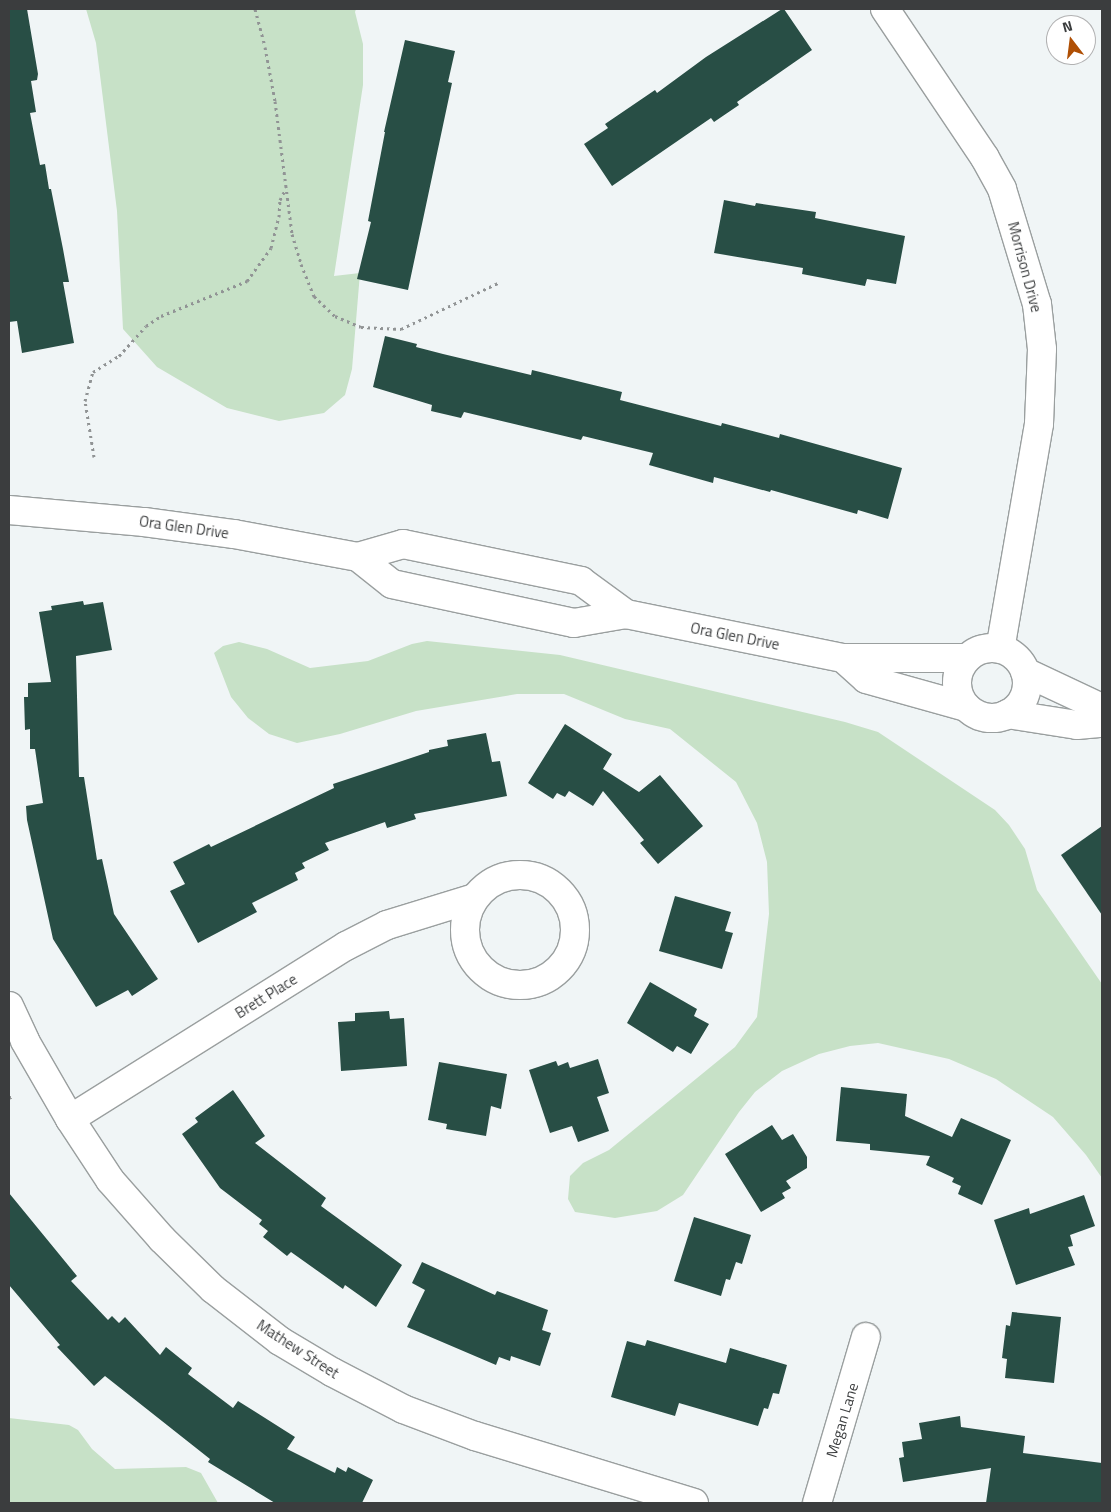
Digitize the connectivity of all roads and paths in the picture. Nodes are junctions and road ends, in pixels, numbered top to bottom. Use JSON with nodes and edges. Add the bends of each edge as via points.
{"nodes":[{"id":1,"x":255,"y":9,"type":"edge"},
{"id":2,"x":885,"y":9,"type":"edge"},
{"id":3,"x":286,"y":187,"type":"junction"},
{"id":4,"x":500,"y":282,"type":"dead end"},
{"id":5,"x":94,"y":457,"type":"dead end"},
{"id":6,"x":9,"y":510,"type":"edge"},
{"id":7,"x":358,"y":557,"type":"junction"},
{"id":8,"x":626,"y":614,"type":"junction"},
{"id":9,"x":1000,"y":649,"type":"junction"},
{"id":10,"x":844,"y":658,"type":"junction"},
{"id":11,"x":967,"y":658,"type":"junction"},
{"id":12,"x":1025,"y":672,"type":"junction"},
{"id":13,"x":966,"y":707,"type":"junction"},
{"id":14,"x":1102,"y":708,"type":"edge"},
{"id":15,"x":1007,"y":714,"type":"junction"},
{"id":16,"x":1102,"y":723,"type":"edge"},
{"id":17,"x":474,"y":898,"type":"junction"},
{"id":18,"x":9,"y":1006,"type":"edge"},
{"id":19,"x":70,"y":1119,"type":"junction"},
{"id":20,"x":866,"y":1338,"type":"dead end"},
{"id":21,"x":694,"y":1503,"type":"edge"},
{"id":22,"x":817,"y":1503,"type":"edge"}],
"edges":[{"from":1,"to":3,"type":"path","via":[[273,92]]},
{"from":2,"to":9,"type":"street","name":"Morrison Drive","via":[[985,158],[1002,189],[1037,304],[1042,349],[1039,424]]},
{"from":3,"to":4,"type":"path","via":[[292,234],[301,264],[314,296],[335,316],[361,327],[401,329]]},
{"from":3,"to":5,"type":"path","via":[[280,200],[271,248],[247,281],[161,316],[146,326],[119,356],[93,372],[85,401]]},
{"from":6,"to":7,"type":"street","name":"Ora Glen Drive","via":[[234,534]]},
{"from":7,"to":8,"type":"street","name":"Ora Glen Drive","via":[[392,584],[574,623]]},
{"from":7,"to":8,"type":"street","name":"Ora Glen Drive","via":[[403,544],[581,581]]},
{"from":8,"to":10,"type":"street","name":"Ora Glen Drive"},
{"from":9,"to":11,"type":"street","via":[[976,651]]},
{"from":9,"to":12,"type":"street","via":[[1011,653]]},
{"from":10,"to":11,"type":"street","name":"Ora Glen Drive"},
{"from":10,"to":13,"type":"street","via":[[866,679]]},
{"from":11,"to":13,"type":"street","via":[[957,677],[960,698]]},
{"from":12,"to":14,"type":"street"},
{"from":12,"to":15,"type":"street","via":[[1027,682],[1022,701]]},
{"from":13,"to":15,"type":"street","via":[[985,718]]},
{"from":15,"to":16,"type":"street","via":[[1077,725]]},
{"from":17,"to":17,"type":"street","via":[[503,877],[521,875],[538,878],[554,886],[566,900],[573,916],[575,934],[571,951],[561,967],[547,978],[529,985],[502,982],[479,967],[469,951],[465,934],[466,915]]},
{"from":17,"to":19,"type":"street","name":"Brett Place","via":[[388,925],[346,946]]},
{"from":18,"to":19,"type":"street","name":"Mathew Street","via":[[25,1041]]},
{"from":19,"to":21,"type":"street","name":"Mathew Street","via":[[110,1180],[162,1239],[213,1289],[280,1341],[403,1409],[475,1436]]},
{"from":20,"to":22,"type":"street","name":"Megan Lane"}]}
